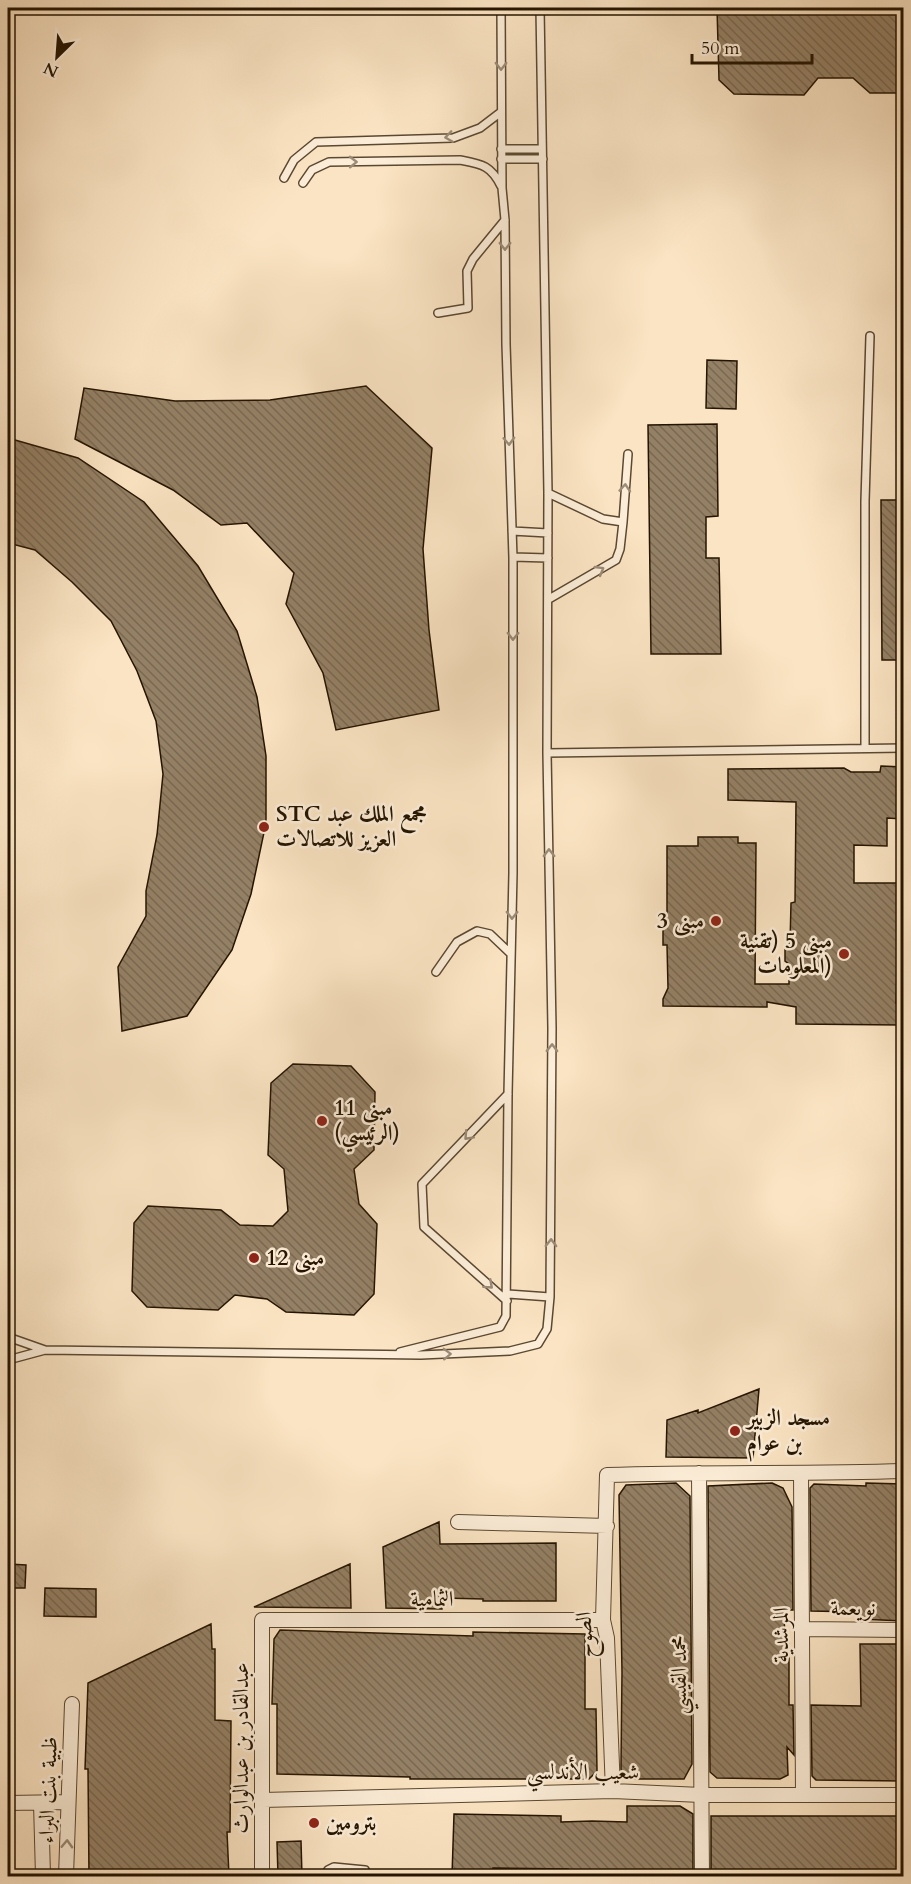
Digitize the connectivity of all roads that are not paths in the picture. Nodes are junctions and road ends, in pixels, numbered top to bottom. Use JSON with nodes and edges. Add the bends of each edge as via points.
{"nodes":[{"id":1,"x":501,"y":8,"type":"edge"},
{"id":2,"x":540,"y":8,"type":"edge"},
{"id":3,"x":501,"y":112,"type":"junction"},
{"id":4,"x":542,"y":148,"type":"junction"},
{"id":5,"x":501,"y":149,"type":"junction"},
{"id":6,"x":501,"y":159,"type":"junction"},
{"id":7,"x":543,"y":159,"type":"junction"},
{"id":8,"x":284,"y":178,"type":"dead end"},
{"id":9,"x":303,"y":183,"type":"dead end"},
{"id":10,"x":502,"y":188,"type":"junction"},
{"id":11,"x":505,"y":220,"type":"junction"},
{"id":12,"x":438,"y":313,"type":"dead end"},
{"id":13,"x":870,"y":336,"type":"dead end"},
{"id":14,"x":628,"y":454,"type":"dead end"},
{"id":15,"x":548,"y":493,"type":"junction"},
{"id":16,"x":623,"y":522,"type":"junction"},
{"id":17,"x":512,"y":531,"type":"junction"},
{"id":18,"x":548,"y":532,"type":"junction"},
{"id":19,"x":513,"y":558,"type":"junction"},
{"id":20,"x":548,"y":558,"type":"junction"},
{"id":21,"x":549,"y":599,"type":"junction"},
{"id":22,"x":865,"y":748,"type":"junction"},
{"id":23,"x":903,"y":748,"type":"edge"},
{"id":24,"x":547,"y":753,"type":"junction"},
{"id":25,"x":511,"y":954,"type":"junction"},
{"id":26,"x":436,"y":972,"type":"dead end"},
{"id":27,"x":508,"y":1094,"type":"junction"},
{"id":28,"x":507,"y":1297,"type":"junction"},
{"id":29,"x":550,"y":1297,"type":"junction"},
{"id":30,"x":8,"y":1337,"type":"edge"},
{"id":31,"x":45,"y":1350,"type":"junction"},
{"id":32,"x":389,"y":1354,"type":"junction"},
{"id":33,"x":8,"y":1360,"type":"edge"},
{"id":34,"x":903,"y":1471,"type":"edge"},
{"id":35,"x":699,"y":1473,"type":"junction"},
{"id":36,"x":801,"y":1474,"type":"junction"},
{"id":37,"x":458,"y":1522,"type":"dead end"},
{"id":38,"x":607,"y":1526,"type":"junction"},
{"id":39,"x":262,"y":1620,"type":"joint"},
{"id":40,"x":603,"y":1620,"type":"junction"},
{"id":41,"x":802,"y":1629,"type":"junction"},
{"id":42,"x":903,"y":1630,"type":"edge"},
{"id":43,"x":72,"y":1704,"type":"dead end"},
{"id":44,"x":613,"y":1791,"type":"junction"},
{"id":45,"x":700,"y":1795,"type":"junction"},
{"id":46,"x":803,"y":1795,"type":"junction"},
{"id":47,"x":903,"y":1795,"type":"edge"},
{"id":48,"x":263,"y":1800,"type":"junction"},
{"id":49,"x":8,"y":1803,"type":"edge"},
{"id":50,"x":41,"y":1803,"type":"junction"},
{"id":51,"x":68,"y":1807,"type":"junction"},
{"id":52,"x":43,"y":1876,"type":"edge"},
{"id":53,"x":66,"y":1876,"type":"edge"},
{"id":54,"x":262,"y":1876,"type":"edge"},
{"id":55,"x":324,"y":1876,"type":"edge"},
{"id":56,"x":364,"y":1876,"type":"edge"},
{"id":57,"x":702,"y":1876,"type":"edge"}],
"edges":[{"from":1,"to":3,"type":"lane","one_way":true},
{"from":2,"to":4,"type":"lane"},
{"from":3,"to":5,"type":"lane"},
{"from":3,"to":8,"type":"lane","one_way":true,"via":[[480,128],[453,138],[316,142],[294,160]]},
{"from":4,"to":5,"type":"lane"},
{"from":4,"to":7,"type":"lane"},
{"from":5,"to":6,"type":"lane"},
{"from":6,"to":7,"type":"lane"},
{"from":6,"to":10,"type":"lane"},
{"from":7,"to":15,"type":"lane"},
{"from":9,"to":10,"type":"lane","one_way":true,"via":[[312,170],[329,162],[460,160],[478,163],[494,172]]},
{"from":10,"to":11,"type":"lane"},
{"from":11,"to":12,"type":"lane","via":[[472,259],[467,271],[468,308]]},
{"from":11,"to":17,"type":"lane","one_way":true},
{"from":13,"to":22,"type":"lane"},
{"from":16,"to":14,"type":"lane","one_way":true},
{"from":15,"to":16,"type":"lane","via":[[603,519]]},
{"from":15,"to":18,"type":"lane"},
{"from":21,"to":16,"type":"lane","one_way":true,"via":[[616,560]]},
{"from":17,"to":18,"type":"lane"},
{"from":17,"to":19,"type":"lane"},
{"from":18,"to":20,"type":"lane"},
{"from":19,"to":20,"type":"lane"},
{"from":19,"to":25,"type":"lane","one_way":true},
{"from":20,"to":21,"type":"lane"},
{"from":21,"to":24,"type":"lane"},
{"from":22,"to":23,"type":"lane"},
{"from":22,"to":24,"type":"lane"},
{"from":29,"to":24,"type":"lane","one_way":true,"via":[[552,1028]]},
{"from":25,"to":26,"type":"lane","via":[[490,934],[477,931],[457,942]]},
{"from":25,"to":27,"type":"lane"},
{"from":27,"to":28,"type":"lane"},
{"from":27,"to":28,"type":"lane","one_way":true,"via":[[422,1184],[424,1227]]},
{"from":28,"to":29,"type":"lane"},
{"from":28,"to":32,"type":"lane","via":[[506,1316],[500,1327]]},
{"from":32,"to":29,"type":"lane","one_way":true,"via":[[510,1351],[538,1344],[547,1329]]},
{"from":30,"to":31,"type":"lane"},
{"from":31,"to":32,"type":"lane"},
{"from":31,"to":33,"type":"lane"},
{"from":34,"to":36,"type":"street"},
{"from":35,"to":36,"type":"street"},
{"from":35,"to":38,"type":"street","name":"الصوح","via":[[607,1475]]},
{"from":35,"to":45,"type":"street","name":"محمد القيسي"},
{"from":36,"to":41,"type":"street","name":"المرشدية"},
{"from":37,"to":38,"type":"street"},
{"from":38,"to":40,"type":"street","name":"الصوح"},
{"from":39,"to":40,"type":"street","name":"الثمامية"},
{"from":39,"to":48,"type":"street","name":"عبدالقادر بن عبدالوارث"},
{"from":40,"to":44,"type":"street","name":"الصوح"},
{"from":41,"to":42,"type":"street","name":"نويعمة"},
{"from":41,"to":46,"type":"street","name":"المرشدية"},
{"from":43,"to":51,"type":"street","name":"ظبية بنت البراء"},
{"from":44,"to":45,"type":"street","name":"شعيب الأندلسي"},
{"from":44,"to":48,"type":"street","name":"شعيب الأندلسي"},
{"from":45,"to":46,"type":"street","name":"شعيب الأندلسي"},
{"from":45,"to":57,"type":"street","name":"محمد القيسي"},
{"from":46,"to":47,"type":"street","name":"شعيب الأندلسي"},
{"from":48,"to":54,"type":"street","name":"عبدالقادر بن عبدالوارث"},
{"from":49,"to":50,"type":"street"},
{"from":50,"to":51,"type":"street"},
{"from":50,"to":52,"type":"street","name":"ظبية بنت البراء"},
{"from":53,"to":51,"type":"street","name":"ظبية بنت البراء","one_way":true},
{"from":55,"to":56,"type":"lane","via":[[334,1867],[365,1870]]}]}
